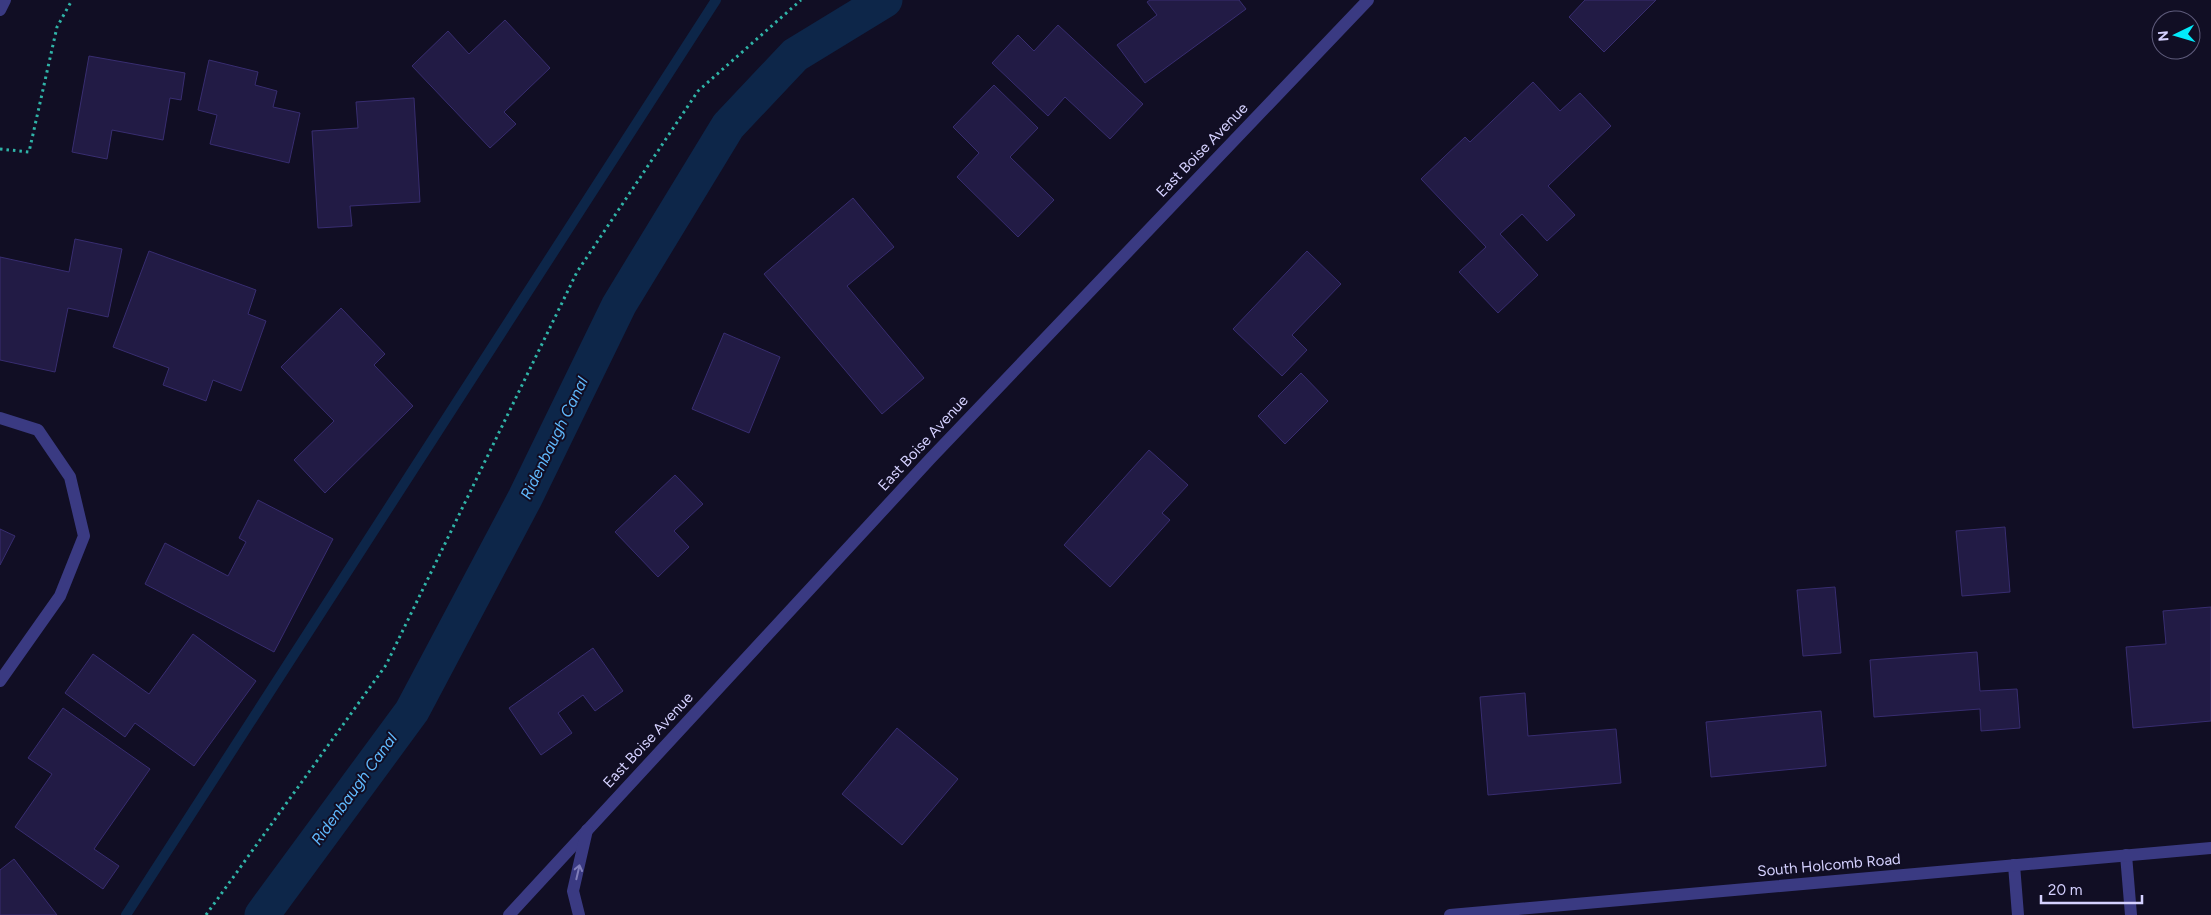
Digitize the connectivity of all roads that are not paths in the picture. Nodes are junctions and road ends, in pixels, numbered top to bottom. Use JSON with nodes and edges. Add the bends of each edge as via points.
{"nodes":[{"id":1,"x":5,"y":0,"type":"edge"},
{"id":2,"x":1364,"y":1,"type":"edge"},
{"id":3,"x":0,"y":10,"type":"edge"},
{"id":4,"x":0,"y":418,"type":"edge"},
{"id":5,"x":0,"y":682,"type":"edge"},
{"id":6,"x":587,"y":830,"type":"junction"},
{"id":7,"x":2211,"y":848,"type":"edge"},
{"id":8,"x":2126,"y":855,"type":"junction"},
{"id":9,"x":2014,"y":865,"type":"junction"},
{"id":10,"x":509,"y":915,"type":"edge"},
{"id":11,"x":579,"y":915,"type":"edge"},
{"id":12,"x":1450,"y":915,"type":"edge"},
{"id":13,"x":2018,"y":915,"type":"edge"},
{"id":14,"x":2131,"y":915,"type":"edge"}],
"edges":[{"from":1,"to":3,"type":"street"},
{"from":2,"to":6,"type":"street","name":"East Boise Avenue","via":[[931,458]]},
{"from":4,"to":5,"type":"street","via":[[38,430],[70,477],[84,536],[60,596]]},
{"from":6,"to":10,"type":"street","name":"East Boise Avenue"},
{"from":11,"to":6,"type":"street","one_way":true,"via":[[573,892]]},
{"from":7,"to":8,"type":"street","name":"South Holcomb Road"},
{"from":8,"to":9,"type":"street","name":"South Holcomb Road"},
{"from":8,"to":14,"type":"street"},
{"from":9,"to":12,"type":"street","name":"South Holcomb Road"},
{"from":9,"to":13,"type":"street"}]}
